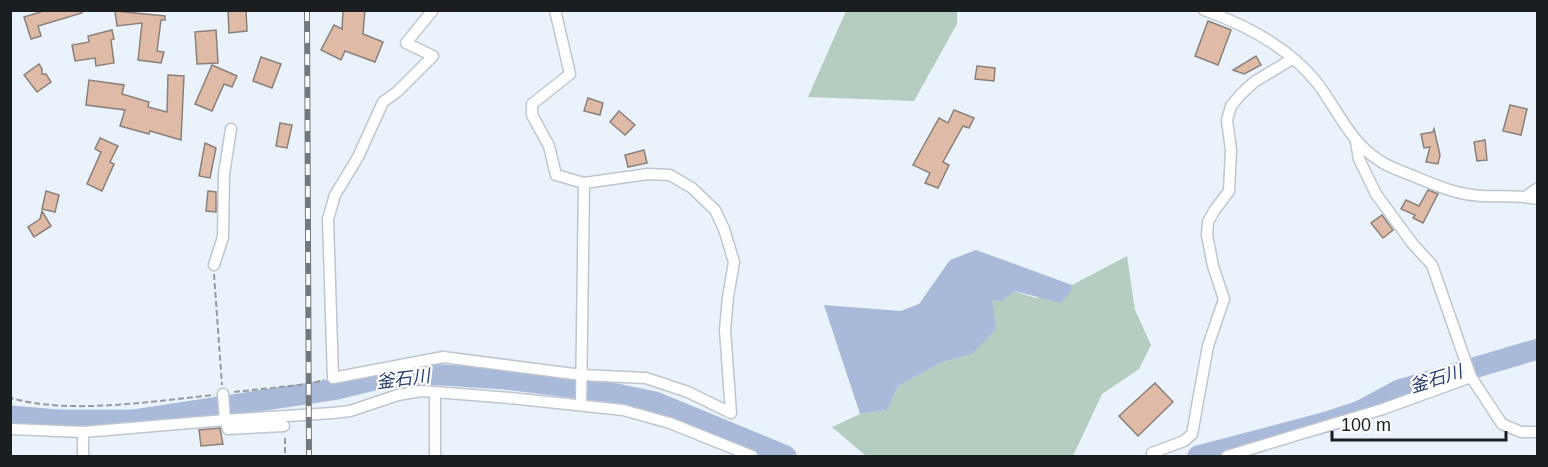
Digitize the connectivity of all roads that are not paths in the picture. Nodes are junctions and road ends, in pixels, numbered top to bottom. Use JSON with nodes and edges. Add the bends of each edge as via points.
{"nodes":[{"id":1,"x":433,"y":10,"type":"edge"},
{"id":2,"x":555,"y":10,"type":"edge"},
{"id":3,"x":1204,"y":10,"type":"edge"},
{"id":4,"x":1292,"y":59,"type":"junction"},
{"id":5,"x":231,"y":129,"type":"dead end"},
{"id":6,"x":1356,"y":142,"type":"junction"},
{"id":7,"x":584,"y":183,"type":"junction"},
{"id":8,"x":1538,"y":188,"type":"edge"},
{"id":9,"x":1525,"y":196,"type":"junction"},
{"id":10,"x":1538,"y":200,"type":"edge"},
{"id":11,"x":214,"y":265,"type":"road end"},
{"id":12,"x":582,"y":377,"type":"junction"},
{"id":13,"x":1471,"y":378,"type":"junction"},
{"id":14,"x":435,"y":392,"type":"junction"},
{"id":15,"x":224,"y":396,"type":"road end"},
{"id":16,"x":581,"y":401,"type":"junction"},
{"id":17,"x":225,"y":418,"type":"junction"},
{"id":18,"x":285,"y":426,"type":"road end"},
{"id":19,"x":10,"y":429,"type":"edge"},
{"id":20,"x":83,"y":432,"type":"junction"},
{"id":21,"x":1538,"y":432,"type":"edge"},
{"id":22,"x":83,"y":456,"type":"edge"},
{"id":23,"x":435,"y":456,"type":"edge"},
{"id":24,"x":752,"y":456,"type":"edge"},
{"id":25,"x":1152,"y":456,"type":"edge"},
{"id":26,"x":1227,"y":456,"type":"edge"}],
"edges":[{"from":1,"to":12,"type":"street","via":[[406,43],[433,56],[383,102],[358,157],[335,195],[328,219],[333,378],[443,357]]},
{"from":2,"to":7,"type":"street","via":[[570,74],[532,104],[532,115],[549,146],[556,175]]},
{"from":3,"to":4,"type":"street","via":[[1263,37]]},
{"from":4,"to":6,"type":"street","via":[[1317,83]]},
{"from":4,"to":25,"type":"street","via":[[1254,82],[1231,106],[1227,120],[1230,191],[1208,222],[1207,235],[1224,299],[1208,346],[1192,434]]},
{"from":5,"to":11,"type":"street","via":[[224,174],[223,237]]},
{"from":6,"to":9,"type":"street","via":[[1380,162],[1437,188],[1462,194]]},
{"from":6,"to":13,"type":"street","via":[[1359,159],[1376,194],[1432,265]]},
{"from":7,"to":12,"type":"street"},
{"from":7,"to":12,"type":"street","via":[[648,174],[670,175],[692,188],[715,210],[734,262],[725,330],[731,413],[688,392],[646,378]]},
{"from":8,"to":9,"type":"street"},
{"from":9,"to":10,"type":"street"},
{"from":12,"to":16,"type":"street"},
{"from":13,"to":21,"type":"street","via":[[1502,424],[1521,432]]},
{"from":13,"to":26,"type":"street"},
{"from":14,"to":16,"type":"street"},
{"from":14,"to":17,"type":"street","via":[[398,394],[350,411]]},
{"from":14,"to":23,"type":"street"},
{"from":15,"to":17,"type":"street"},
{"from":16,"to":24,"type":"street","via":[[648,415]]},
{"from":17,"to":18,"type":"street","via":[[228,429]]},
{"from":17,"to":20,"type":"street"},
{"from":19,"to":20,"type":"street"},
{"from":20,"to":22,"type":"street"}]}
